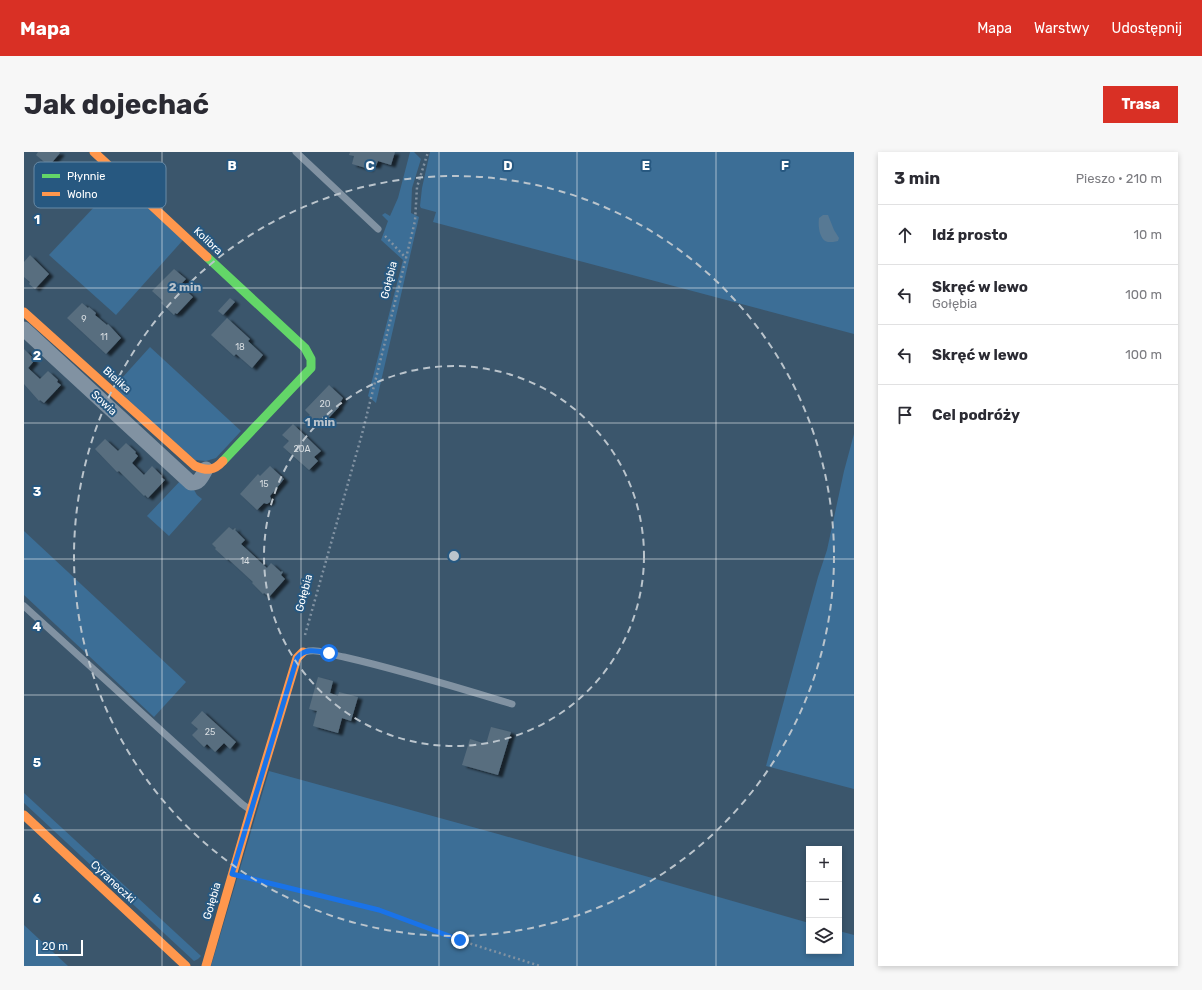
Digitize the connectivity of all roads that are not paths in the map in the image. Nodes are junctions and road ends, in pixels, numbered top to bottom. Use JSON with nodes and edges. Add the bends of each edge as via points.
{"nodes":[{"id":1,"x":94,"y":152,"type":"edge"},
{"id":2,"x":296,"y":152,"type":"edge"},
{"id":3,"x":105,"y":162,"type":"edge"},
{"id":4,"x":154,"y":208,"type":"edge"},
{"id":5,"x":378,"y":229,"type":"road end"},
{"id":6,"x":24,"y":312,"type":"edge"},
{"id":7,"x":24,"y":329,"type":"edge"},
{"id":8,"x":200,"y":468,"type":"junction"},
{"id":9,"x":24,"y":606,"type":"edge"},
{"id":10,"x":303,"y":652,"type":"joint"},
{"id":11,"x":512,"y":704,"type":"dead end"},
{"id":12,"x":251,"y":810,"type":"junction"},
{"id":13,"x":24,"y":815,"type":"edge"},
{"id":14,"x":186,"y":966,"type":"edge"},
{"id":15,"x":206,"y":966,"type":"edge"}],
"edges":[{"from":1,"to":3,"type":"street","name":"Kolibra"},
{"from":2,"to":5,"type":"lane"},
{"from":4,"to":8,"type":"street","name":"Kolibra","via":[[305,348],[311,359],[311,368],[217,468]]},
{"from":6,"to":8,"type":"street","name":"Bielika"},
{"from":7,"to":8,"type":"street","name":"Sowia","via":[[191,483],[200,479]]},
{"from":9,"to":12,"type":"lane"},
{"from":10,"to":11,"type":"lane","via":[[317,651],[360,661],[428,678]]},
{"from":10,"to":12,"type":"street","name":"Gołębia","via":[[297,658]]},
{"from":12,"to":15,"type":"street","name":"Gołębia"},
{"from":13,"to":14,"type":"street","name":"Cyraneczki"}]}
